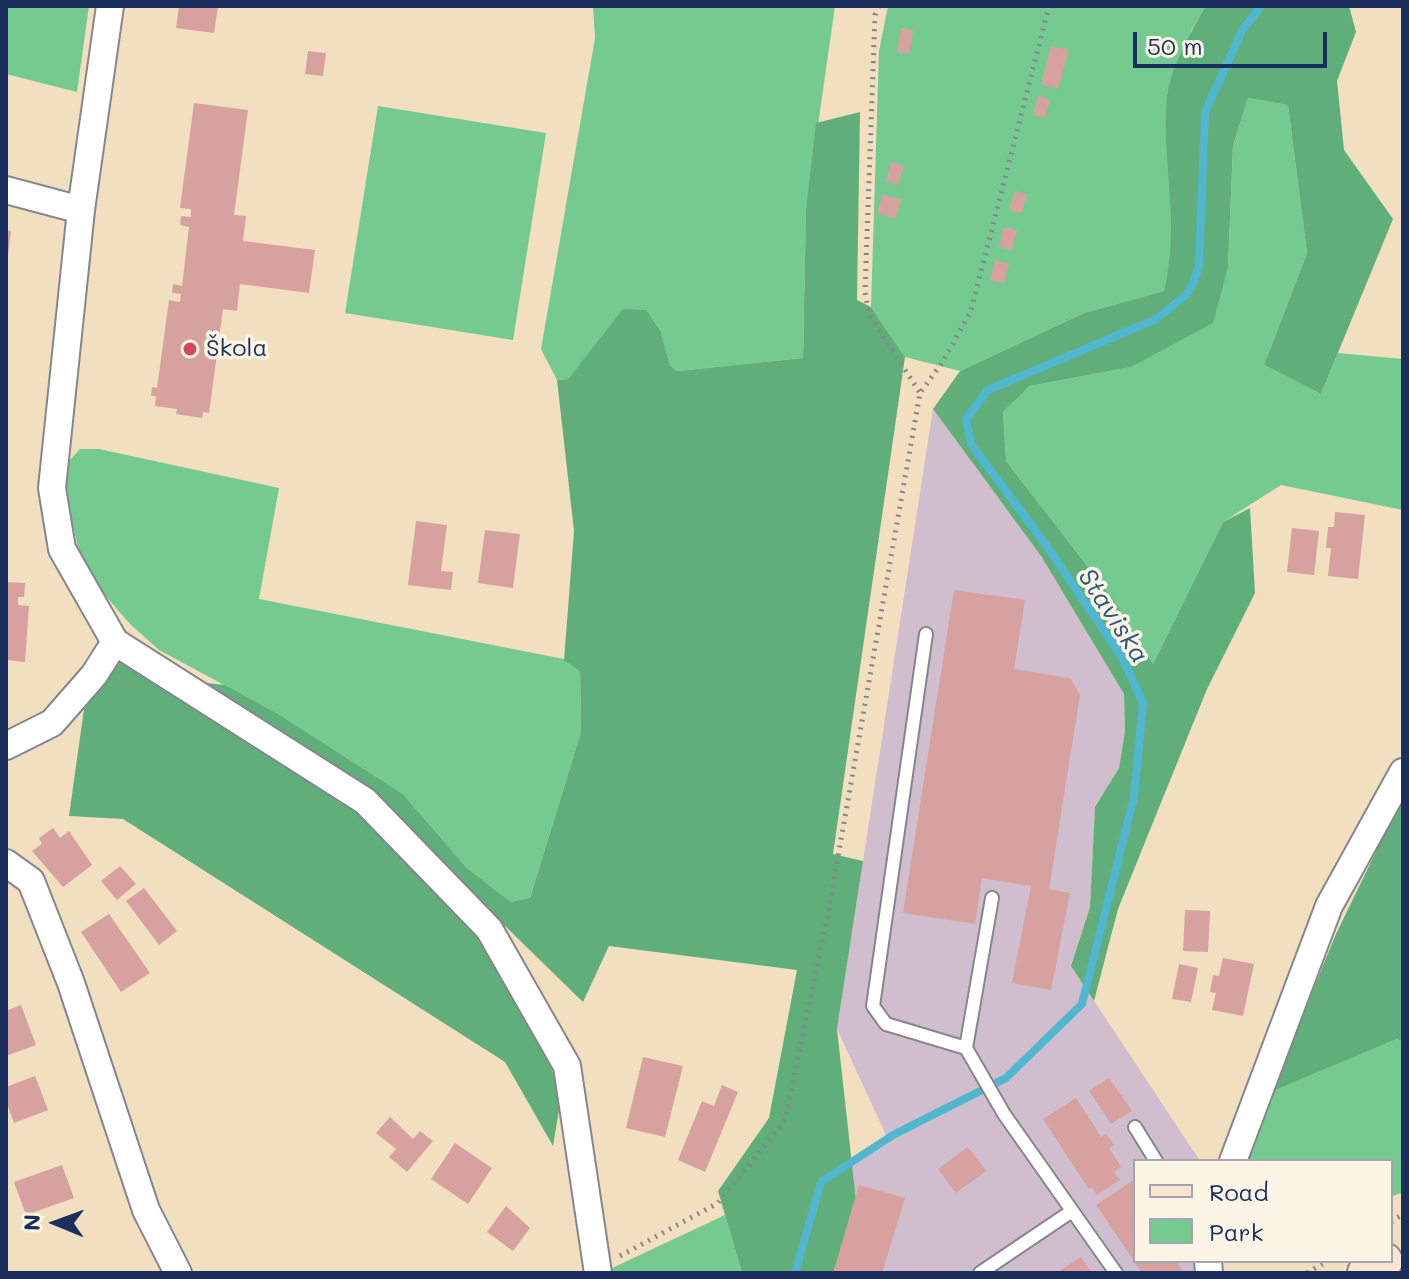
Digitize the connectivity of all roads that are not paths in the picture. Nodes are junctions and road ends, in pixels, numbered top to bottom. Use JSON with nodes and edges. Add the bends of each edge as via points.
{"nodes":[{"id":1,"x":110,"y":6,"type":"edge"},
{"id":2,"x":6,"y":190,"type":"edge"},
{"id":3,"x":81,"y":210,"type":"junction"},
{"id":4,"x":926,"y":634,"type":"dead end"},
{"id":5,"x":115,"y":642,"type":"junction"},
{"id":6,"x":6,"y":746,"type":"edge"},
{"id":7,"x":1403,"y":772,"type":"edge"},
{"id":8,"x":6,"y":863,"type":"edge"},
{"id":9,"x":992,"y":898,"type":"dead end"},
{"id":10,"x":966,"y":1048,"type":"junction"},
{"id":11,"x":1135,"y":1127,"type":"dead end"},
{"id":12,"x":1155,"y":1159,"type":"edge"},
{"id":13,"x":1234,"y":1159,"type":"edge"},
{"id":14,"x":1072,"y":1211,"type":"junction"},
{"id":15,"x":598,"y":1270,"type":"edge"},
{"id":16,"x":178,"y":1273,"type":"edge"},
{"id":17,"x":980,"y":1273,"type":"edge"},
{"id":18,"x":1116,"y":1273,"type":"edge"}],
"edges":[{"from":1,"to":3,"type":"street"},
{"from":2,"to":3,"type":"street"},
{"from":3,"to":5,"type":"street","via":[[52,488],[62,549]]},
{"from":4,"to":10,"type":"lane","via":[[873,1006],[886,1024]]},
{"from":5,"to":6,"type":"street","via":[[52,723]]},
{"from":5,"to":15,"type":"street","via":[[365,801],[489,929],[567,1066]]},
{"from":7,"to":13,"type":"street","via":[[1329,906]]},
{"from":8,"to":16,"type":"street","via":[[31,881],[71,983],[146,1210]]},
{"from":9,"to":10,"type":"lane"},
{"from":10,"to":14,"type":"lane","via":[[1004,1114]]},
{"from":11,"to":12,"type":"lane"},
{"from":14,"to":17,"type":"lane"},
{"from":14,"to":18,"type":"lane"}]}
